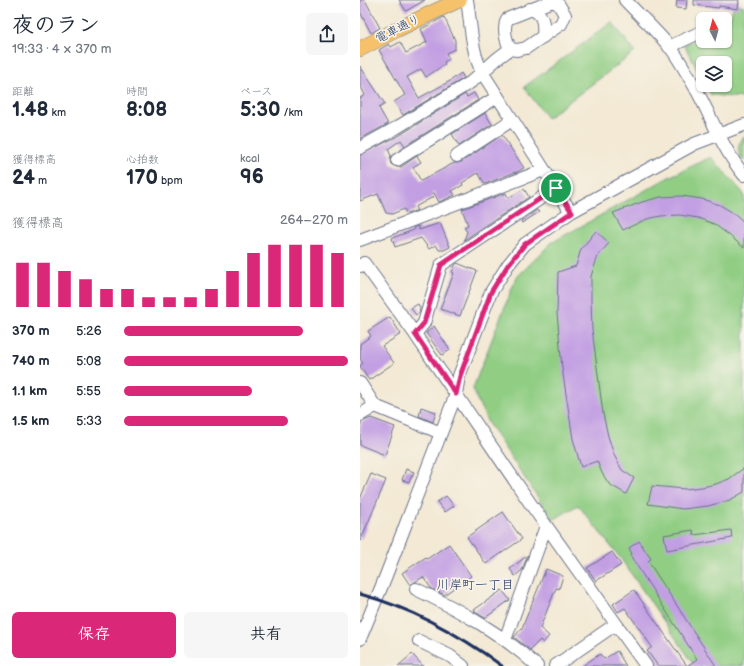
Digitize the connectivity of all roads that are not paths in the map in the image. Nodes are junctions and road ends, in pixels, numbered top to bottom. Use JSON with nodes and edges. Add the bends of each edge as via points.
{"nodes":[{"id":1,"x":459,"y":0,"type":"edge"},
{"id":2,"x":467,"y":0,"type":"edge"},
{"id":3,"x":625,"y":0,"type":"edge"},
{"id":4,"x":530,"y":9,"type":"junction"},
{"id":5,"x":696,"y":34,"type":"edge"},
{"id":6,"x":543,"y":37,"type":"junction"},
{"id":7,"x":669,"y":47,"type":"junction"},
{"id":8,"x":360,"y":49,"type":"edge"},
{"id":9,"x":510,"y":49,"type":"junction"},
{"id":10,"x":482,"y":72,"type":"junction"},
{"id":11,"x":497,"y":97,"type":"junction"},
{"id":12,"x":512,"y":120,"type":"junction"},
{"id":13,"x":744,"y":125,"type":"edge"},
{"id":14,"x":717,"y":134,"type":"junction"},
{"id":15,"x":360,"y":148,"type":"edge"},
{"id":16,"x":457,"y":156,"type":"dead end"},
{"id":17,"x":397,"y":160,"type":"dead end"},
{"id":18,"x":544,"y":170,"type":"junction"},
{"id":19,"x":744,"y":175,"type":"edge"},
{"id":20,"x":556,"y":188,"type":"junction"},
{"id":21,"x":572,"y":212,"type":"junction"},
{"id":22,"x":360,"y":240,"type":"edge"},
{"id":23,"x":361,"y":261,"type":"edge"},
{"id":24,"x":415,"y":334,"type":"junction"},
{"id":25,"x":360,"y":383,"type":"edge"},
{"id":26,"x":456,"y":394,"type":"junction"},
{"id":27,"x":375,"y":406,"type":"junction"},
{"id":28,"x":360,"y":415,"type":"edge"},
{"id":29,"x":441,"y":433,"type":"junction"},
{"id":30,"x":546,"y":526,"type":"junction"},
{"id":31,"x":416,"y":589,"type":"dead end"},
{"id":32,"x":616,"y":624,"type":"junction"},
{"id":33,"x":360,"y":639,"type":"edge"},
{"id":34,"x":505,"y":640,"type":"junction"},
{"id":35,"x":419,"y":641,"type":"dead end"},
{"id":36,"x":462,"y":666,"type":"edge"},
{"id":37,"x":536,"y":666,"type":"edge"},
{"id":38,"x":554,"y":666,"type":"edge"},
{"id":39,"x":646,"y":666,"type":"edge"}],
"edges":[{"from":1,"to":8,"type":"main road","name":"電車通り"},
{"from":2,"to":10,"type":"street","via":[[474,49]]},
{"from":3,"to":7,"type":"street"},
{"from":4,"to":6,"type":"street","via":[[542,18]]},
{"from":4,"to":6,"type":"street","via":[[556,2],[565,15],[561,24]]},
{"from":4,"to":9,"type":"street","via":[[507,19],[506,36]]},
{"from":5,"to":7,"type":"street"},
{"from":6,"to":9,"type":"street","via":[[526,48]]},
{"from":7,"to":14,"type":"street","via":[[693,84]]},
{"from":9,"to":10,"type":"street"},
{"from":10,"to":11,"type":"street"},
{"from":10,"to":15,"type":"street","via":[[465,86]]},
{"from":11,"to":12,"type":"street"},
{"from":11,"to":17,"type":"street"},
{"from":12,"to":16,"type":"street"},
{"from":12,"to":18,"type":"street"},
{"from":13,"to":14,"type":"street"},
{"from":14,"to":19,"type":"street","via":[[732,161]]},
{"from":14,"to":21,"type":"street","via":[[694,144]]},
{"from":18,"to":20,"type":"street"},
{"from":18,"to":22,"type":"street"},
{"from":20,"to":21,"type":"street"},
{"from":20,"to":24,"type":"street","via":[[441,265],[424,323]]},
{"from":21,"to":26,"type":"street","via":[[525,244],[491,292],[460,376]]},
{"from":23,"to":24,"type":"street"},
{"from":24,"to":26,"type":"street"},
{"from":25,"to":27,"type":"street"},
{"from":26,"to":29,"type":"street"},
{"from":26,"to":30,"type":"street"},
{"from":27,"to":28,"type":"street"},
{"from":27,"to":29,"type":"street"},
{"from":29,"to":33,"type":"street"},
{"from":30,"to":32,"type":"street"},
{"from":30,"to":34,"type":"street"},
{"from":31,"to":34,"type":"street","via":[[458,610]]},
{"from":32,"to":38,"type":"street"},
{"from":32,"to":39,"type":"street"},
{"from":34,"to":37,"type":"street"},
{"from":35,"to":36,"type":"street","via":[[450,656]]}]}
